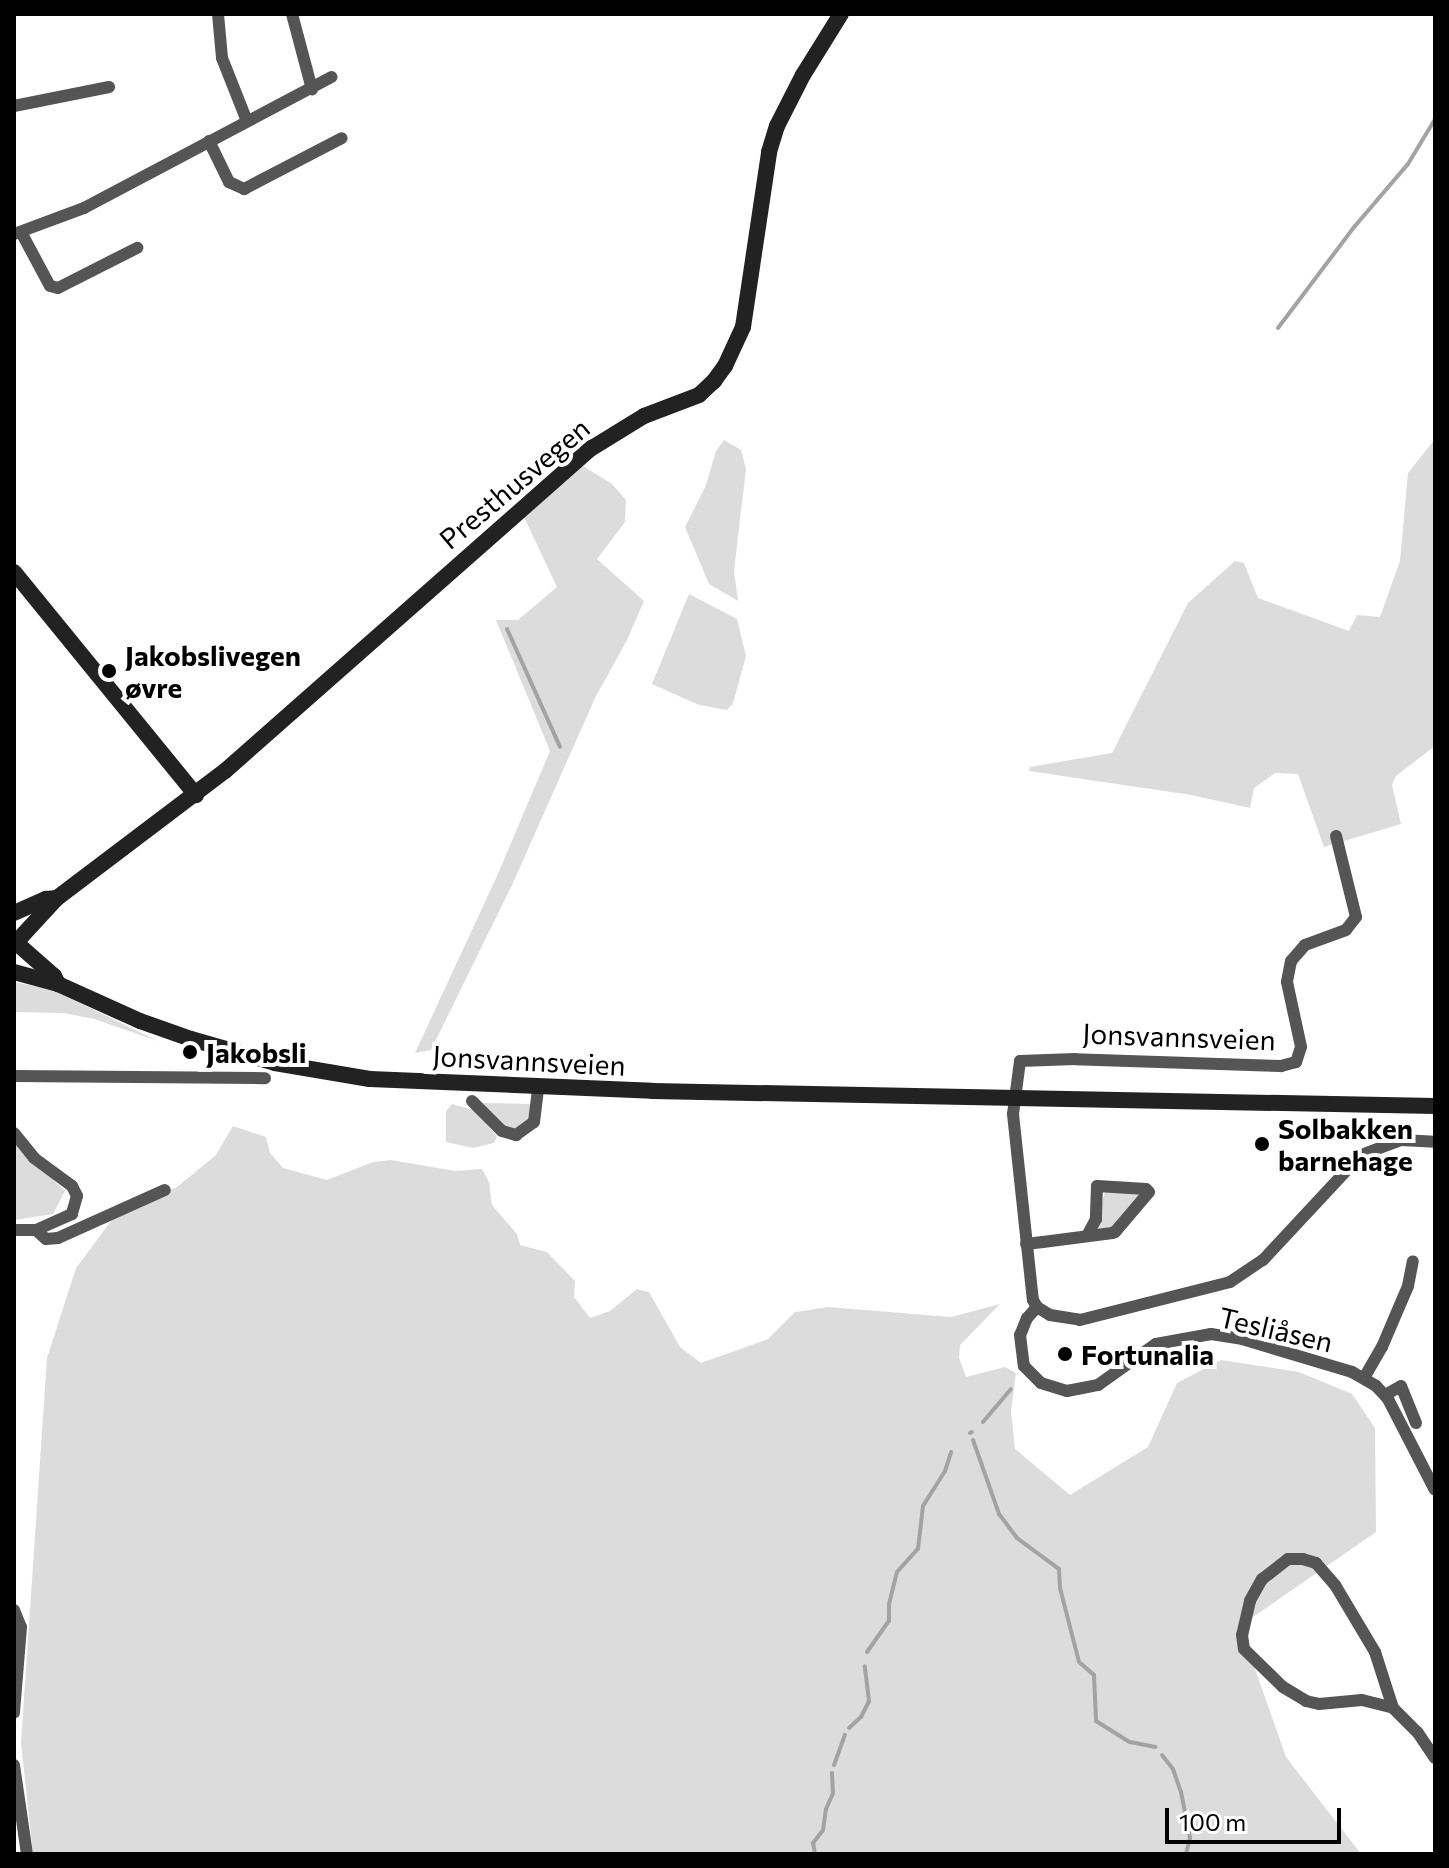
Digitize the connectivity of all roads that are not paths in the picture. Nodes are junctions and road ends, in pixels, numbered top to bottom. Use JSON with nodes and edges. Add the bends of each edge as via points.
{"nodes":[{"id":1,"x":218,"y":14,"type":"edge"},
{"id":2,"x":292,"y":14,"type":"edge"},
{"id":3,"x":841,"y":14,"type":"edge"},
{"id":4,"x":331,"y":77,"type":"dead end"},
{"id":5,"x":109,"y":87,"type":"dead end"},
{"id":6,"x":312,"y":89,"type":"junction"},
{"id":7,"x":14,"y":106,"type":"edge"},
{"id":8,"x":247,"y":121,"type":"junction"},
{"id":9,"x":342,"y":138,"type":"dead end"},
{"id":10,"x":209,"y":141,"type":"junction"},
{"id":11,"x":17,"y":233,"type":"edge"},
{"id":12,"x":137,"y":248,"type":"dead end"},
{"id":13,"x":14,"y":572,"type":"edge"},
{"id":14,"x":196,"y":795,"type":"junction"},
{"id":15,"x":1336,"y":836,"type":"dead end"},
{"id":16,"x":57,"y":898,"type":"junction"},
{"id":17,"x":14,"y":913,"type":"edge"},
{"id":18,"x":17,"y":943,"type":"edge"},
{"id":19,"x":14,"y":972,"type":"edge"},
{"id":20,"x":58,"y":984,"type":"junction"},
{"id":21,"x":14,"y":1076,"type":"edge"},
{"id":22,"x":265,"y":1078,"type":"dead end"},
{"id":23,"x":538,"y":1087,"type":"junction"},
{"id":24,"x":1014,"y":1099,"type":"junction"},
{"id":25,"x":472,"y":1101,"type":"dead end"},
{"id":26,"x":1435,"y":1106,"type":"edge"},
{"id":27,"x":14,"y":1133,"type":"edge"},
{"id":28,"x":1435,"y":1142,"type":"edge"},
{"id":29,"x":165,"y":1190,"type":"dead end"},
{"id":30,"x":14,"y":1230,"type":"edge"},
{"id":31,"x":36,"y":1230,"type":"junction"},
{"id":32,"x":1087,"y":1236,"type":"junction"},
{"id":33,"x":1026,"y":1244,"type":"junction"},
{"id":34,"x":1413,"y":1261,"type":"dead end"},
{"id":35,"x":1037,"y":1307,"type":"junction"},
{"id":36,"x":1364,"y":1378,"type":"junction"},
{"id":37,"x":1385,"y":1395,"type":"junction"},
{"id":38,"x":1416,"y":1423,"type":"dead end"},
{"id":39,"x":1435,"y":1490,"type":"edge"},
{"id":40,"x":14,"y":1610,"type":"edge"},
{"id":41,"x":1393,"y":1708,"type":"junction"},
{"id":42,"x":14,"y":1713,"type":"edge"},
{"id":43,"x":1435,"y":1758,"type":"edge"},
{"id":44,"x":14,"y":1765,"type":"edge"},
{"id":45,"x":27,"y":1854,"type":"edge"}],
"edges":[{"from":1,"to":8,"type":"street","via":[[222,58]]},
{"from":2,"to":6,"type":"street"},
{"from":3,"to":14,"type":"street","name":"Presthusvegen","via":[[777,126],[743,327],[714,381],[699,395],[644,416],[592,448]]},
{"from":4,"to":6,"type":"street"},
{"from":5,"to":7,"type":"street"},
{"from":6,"to":8,"type":"street"},
{"from":8,"to":10,"type":"street"},
{"from":9,"to":10,"type":"street","via":[[244,189],[229,182]]},
{"from":10,"to":11,"type":"street","via":[[84,208]]},
{"from":11,"to":12,"type":"street","via":[[50,286],[58,288]]},
{"from":13,"to":14,"type":"street"},
{"from":14,"to":16,"type":"street","name":"Presthusvegen"},
{"from":15,"to":24,"type":"street","name":"Jonsvannsveien","via":[[1356,917],[1346,930],[1305,945],[1291,961],[1288,991],[1301,1047],[1296,1062],[1281,1066],[1030,1059],[1020,1061]]},
{"from":16,"to":17,"type":"street","name":"Presthusvegen"},
{"from":16,"to":18,"type":"street","name":"Presthusvegen"},
{"from":18,"to":20,"type":"street","name":"Jonsvannsveien"},
{"from":19,"to":20,"type":"street","name":"Jonsvannsveien"},
{"from":20,"to":23,"type":"street","name":"Jonsvannsveien","via":[[148,1024],[275,1063],[370,1079]]},
{"from":21,"to":22,"type":"street"},
{"from":23,"to":24,"type":"street","name":"Jonsvannsveien"},
{"from":23,"to":25,"type":"street","via":[[534,1122],[516,1135],[502,1131]]},
{"from":24,"to":26,"type":"street","name":"Jonsvannsveien"},
{"from":24,"to":33,"type":"street"},
{"from":27,"to":31,"type":"street","via":[[77,1196],[72,1214]]},
{"from":28,"to":35,"type":"street","via":[[1401,1140],[1361,1155],[1263,1260],[1230,1282],[1080,1320],[1055,1317]]},
{"from":29,"to":31,"type":"street","via":[[58,1238],[46,1239]]},
{"from":30,"to":31,"type":"street"},
{"from":32,"to":32,"type":"street","via":[[1118,1230],[1149,1192],[1097,1186],[1096,1219]]},
{"from":32,"to":33,"type":"street"},
{"from":33,"to":35,"type":"street"},
{"from":34,"to":36,"type":"street","name":"Tesliåsen","via":[[1398,1310]]},
{"from":35,"to":36,"type":"street","name":"Tesliåsen","via":[[1020,1335],[1024,1366],[1041,1383],[1067,1391],[1098,1385],[1156,1344],[1211,1334]]},
{"from":36,"to":37,"type":"street","name":"Tesliåsen"},
{"from":37,"to":38,"type":"street","name":"Tesliåsen","via":[[1401,1386]]},
{"from":37,"to":39,"type":"street","name":"Tesliåsen"},
{"from":40,"to":42,"type":"street","via":[[21,1627]]},
{"from":41,"to":41,"type":"street","via":[[1375,1652],[1316,1563],[1293,1558],[1262,1579],[1250,1601],[1244,1649],[1283,1687],[1306,1701],[1362,1700]]},
{"from":41,"to":43,"type":"street"},
{"from":44,"to":45,"type":"street"}]}
